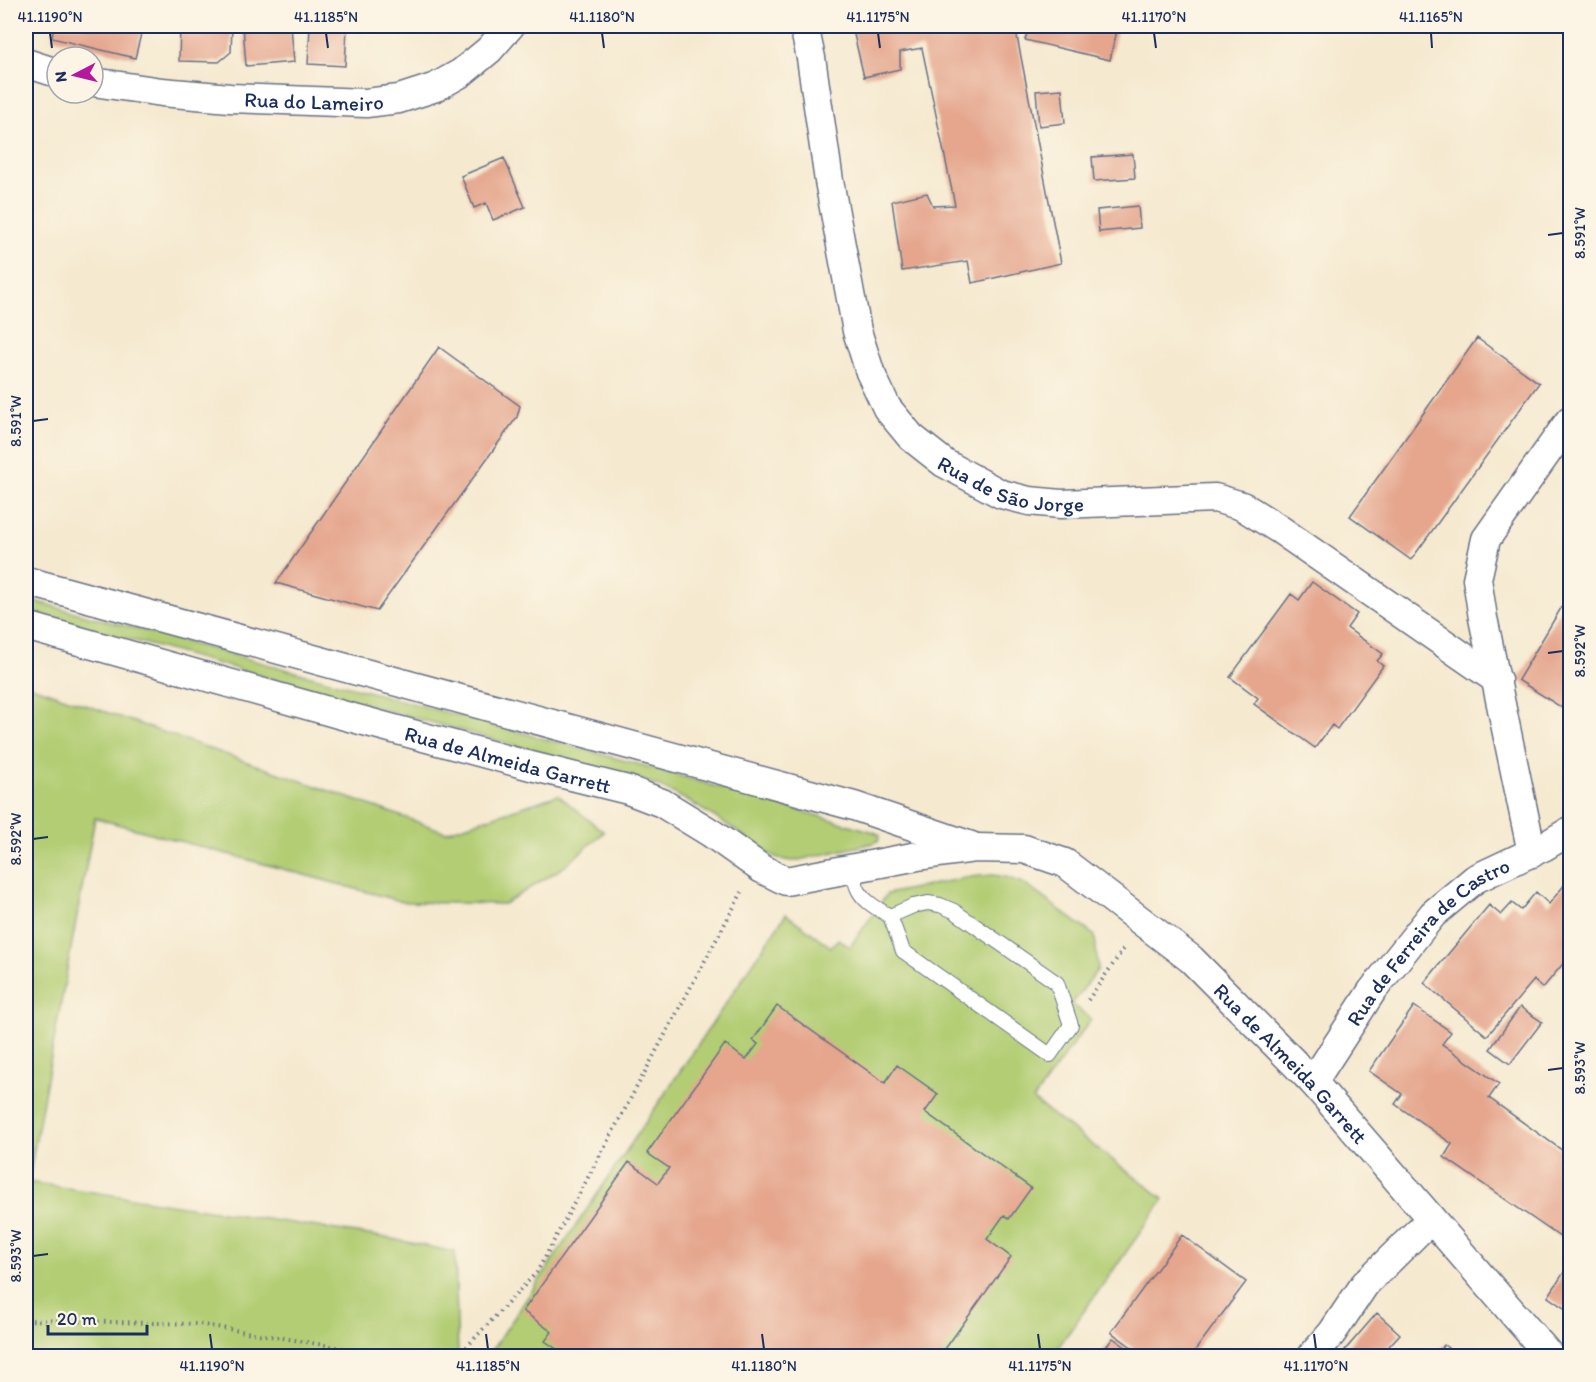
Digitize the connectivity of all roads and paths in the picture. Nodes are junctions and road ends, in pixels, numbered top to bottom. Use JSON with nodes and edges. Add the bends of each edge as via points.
{"nodes":[{"id":1,"x":510,"y":26,"type":"edge"},
{"id":2,"x":804,"y":26,"type":"edge"},
{"id":3,"x":26,"y":63,"type":"edge"},
{"id":4,"x":45,"y":69,"type":"edge"},
{"id":5,"x":105,"y":84,"type":"edge"},
{"id":6,"x":1570,"y":420,"type":"edge"},
{"id":7,"x":26,"y":581,"type":"edge"},
{"id":8,"x":26,"y":626,"type":"edge"},
{"id":9,"x":1497,"y":680,"type":"junction"},
{"id":10,"x":1570,"y":831,"type":"edge"},
{"id":11,"x":976,"y":848,"type":"junction"},
{"id":12,"x":1532,"y":852,"type":"junction"},
{"id":13,"x":853,"y":868,"type":"junction"},
{"id":14,"x":744,"y":888,"type":"dead end"},
{"id":15,"x":890,"y":916,"type":"junction"},
{"id":16,"x":1142,"y":922,"type":"junction"},
{"id":17,"x":1071,"y":1025,"type":"junction"},
{"id":18,"x":1313,"y":1082,"type":"junction"},
{"id":19,"x":1431,"y":1219,"type":"junction"},
{"id":20,"x":26,"y":1320,"type":"edge"},
{"id":21,"x":391,"y":1356,"type":"edge"},
{"id":22,"x":458,"y":1356,"type":"edge"},
{"id":23,"x":1312,"y":1356,"type":"edge"},
{"id":24,"x":1550,"y":1356,"type":"edge"}],
"edges":[{"from":1,"to":5,"type":"street","name":"Rua do Lameiro","via":[[461,73],[436,87],[399,99],[366,103],[230,98]]},
{"from":2,"to":9,"type":"street","name":"Rua de São Jorge","via":[[857,331],[887,408],[911,437],[975,482],[1029,501],[1061,504],[1215,498],[1242,506]]},
{"from":3,"to":4,"type":"street"},
{"from":6,"to":9,"type":"street","via":[[1486,539],[1477,579]]},
{"from":7,"to":11,"type":"street","name":"Rua de Almeida Garrett","via":[[854,806]]},
{"from":8,"to":13,"type":"street","name":"Rua de Almeida Garrett","via":[[628,790],[662,803],[786,881]]},
{"from":9,"to":12,"type":"street"},
{"from":10,"to":12,"type":"street","name":"Rua de Ferreira de Castro"},
{"from":11,"to":13,"type":"street","name":"Rua de Almeida Garrett"},
{"from":11,"to":16,"type":"street","name":"Rua de Almeida Garrett","via":[[1024,849],[1065,864]]},
{"from":12,"to":18,"type":"street","name":"Rua de Ferreira de Castro","via":[[1475,879],[1433,914],[1372,991]]},
{"from":13,"to":15,"type":"lane","via":[[862,896]]},
{"from":14,"to":22,"type":"path","via":[[537,1272]]},
{"from":15,"to":17,"type":"lane","via":[[928,903],[954,910],[1057,983]]},
{"from":15,"to":17,"type":"lane","via":[[903,951],[1050,1055]]},
{"from":16,"to":17,"type":"path"},
{"from":16,"to":18,"type":"street","name":"Rua de Almeida Garrett","via":[[1191,959]]},
{"from":18,"to":19,"type":"street","name":"Rua de Almeida Garrett"},
{"from":19,"to":23,"type":"street","via":[[1365,1284]]},
{"from":19,"to":24,"type":"street","name":"Rua de Almeida Garrett"},
{"from":20,"to":21,"type":"path","via":[[198,1324]]}]}
